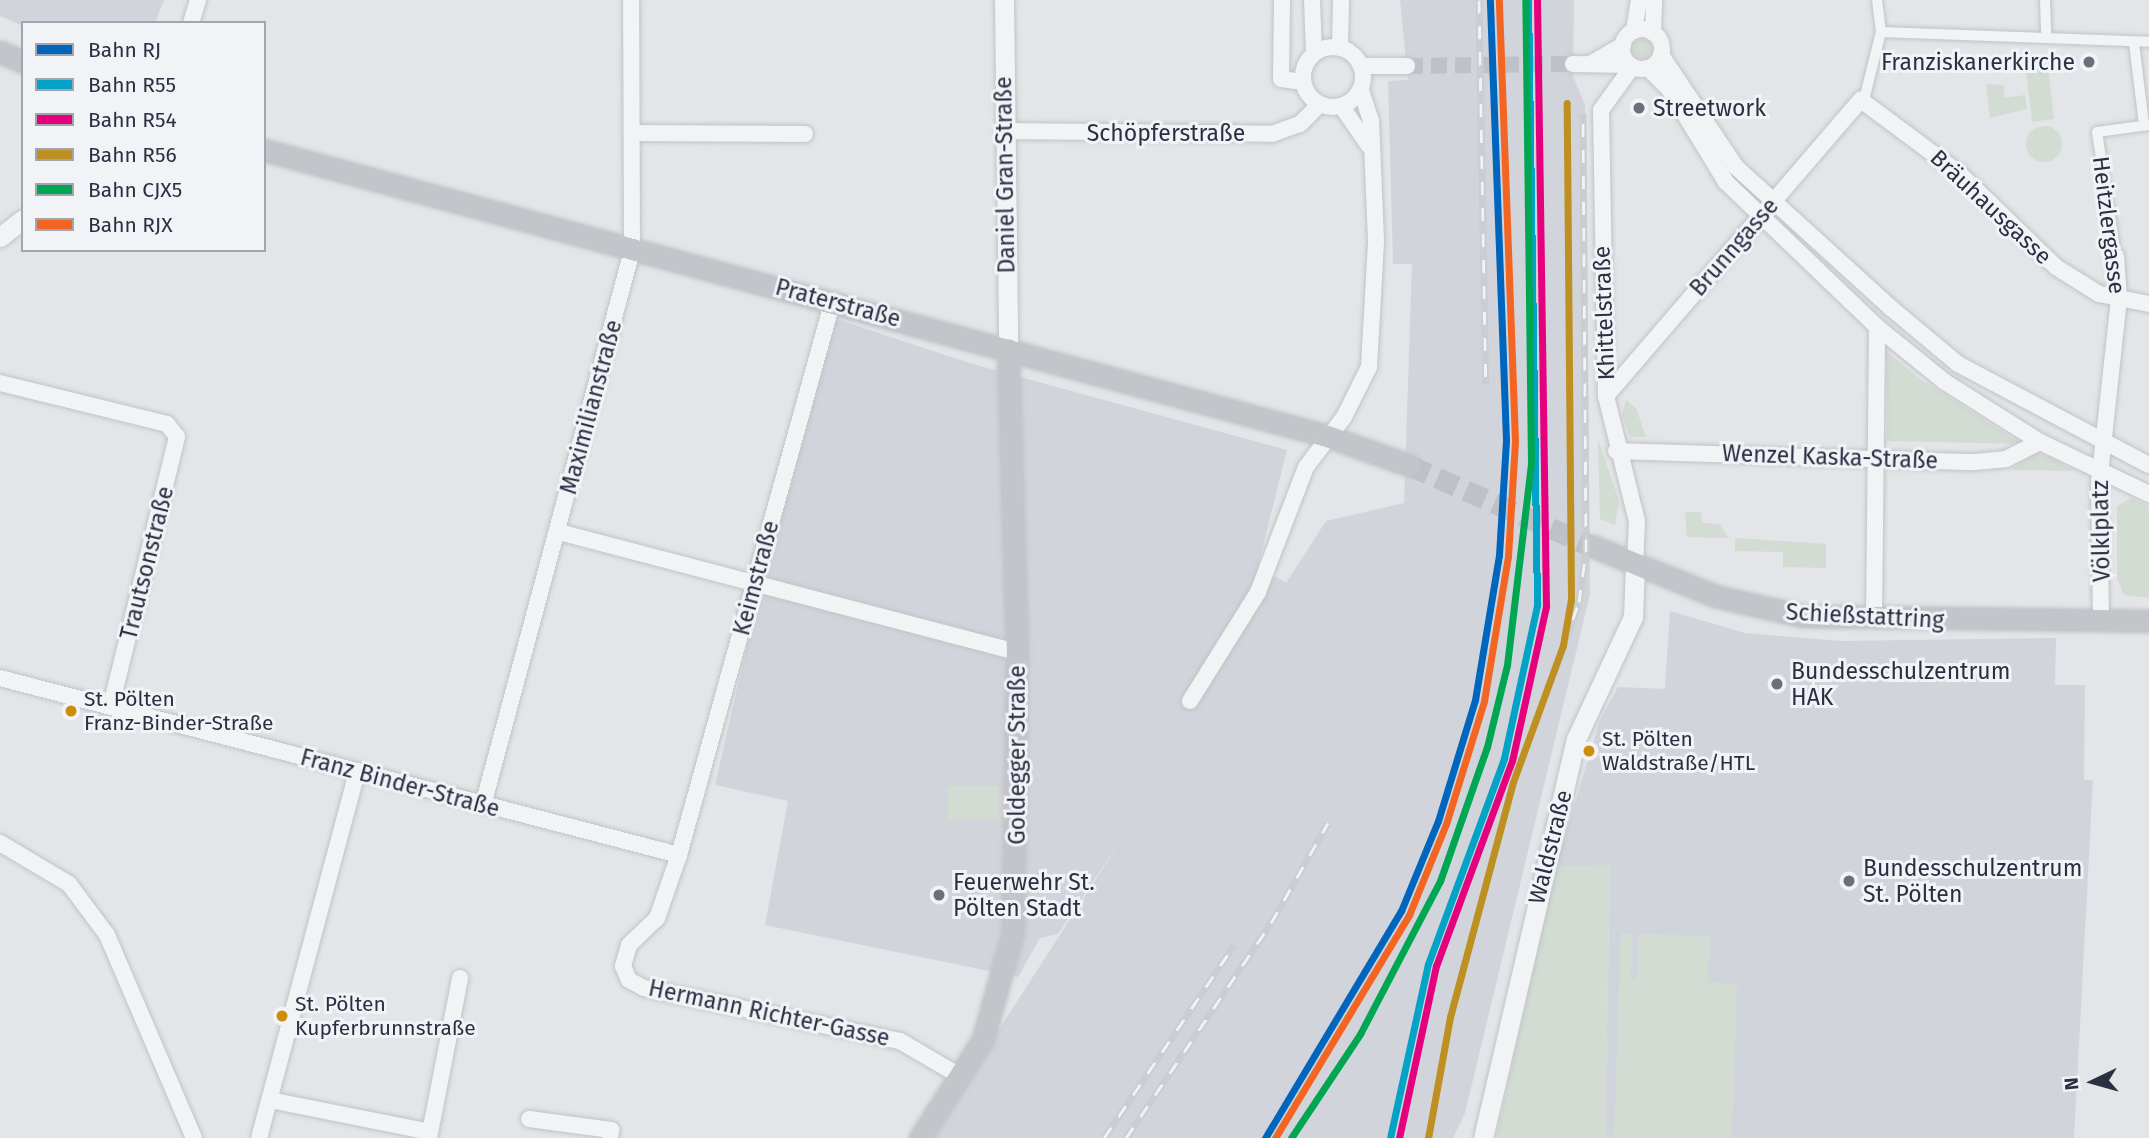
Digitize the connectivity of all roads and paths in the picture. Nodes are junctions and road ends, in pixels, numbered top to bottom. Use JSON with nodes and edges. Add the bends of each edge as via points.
{"nodes":[{"id":1,"x":198,"y":0,"type":"edge"},
{"id":2,"x":631,"y":0,"type":"edge"},
{"id":3,"x":1004,"y":0,"type":"edge"},
{"id":4,"x":1282,"y":0,"type":"edge"},
{"id":5,"x":1311,"y":0,"type":"edge"},
{"id":6,"x":1341,"y":0,"type":"edge"},
{"id":7,"x":1639,"y":0,"type":"edge"},
{"id":8,"x":1654,"y":0,"type":"edge"},
{"id":9,"x":1877,"y":0,"type":"edge"},
{"id":10,"x":2045,"y":0,"type":"edge"},
{"id":11,"x":192,"y":21,"type":"edge"},
{"id":12,"x":1634,"y":32,"type":"junction"},
{"id":13,"x":1881,"y":32,"type":"junction"},
{"id":14,"x":1653,"y":33,"type":"junction"},
{"id":15,"x":2046,"y":36,"type":"junction"},
{"id":16,"x":2130,"y":40,"type":"junction"},
{"id":17,"x":2149,"y":42,"type":"edge"},
{"id":18,"x":1623,"y":46,"type":"junction"},
{"id":19,"x":1340,"y":48,"type":"junction"},
{"id":20,"x":0,"y":52,"type":"edge"},
{"id":21,"x":1314,"y":53,"type":"junction"},
{"id":22,"x":1661,"y":55,"type":"junction"},
{"id":23,"x":21,"y":61,"type":"edge"},
{"id":24,"x":1592,"y":63,"type":"junction"},
{"id":25,"x":1573,"y":64,"type":"tunnel mouth"},
{"id":26,"x":1361,"y":66,"type":"junction"},
{"id":27,"x":1407,"y":66,"type":"tunnel mouth"},
{"id":28,"x":1637,"y":67,"type":"junction"},
{"id":29,"x":1302,"y":82,"type":"junction"},
{"id":30,"x":2144,"y":86,"type":"edge"},
{"id":31,"x":1361,"y":90,"type":"junction"},
{"id":32,"x":1867,"y":101,"type":"junction"},
{"id":33,"x":1319,"y":105,"type":"junction"},
{"id":34,"x":1342,"y":107,"type":"junction"},
{"id":35,"x":2143,"y":125,"type":"edge"},
{"id":36,"x":1004,"y":131,"type":"junction"},
{"id":37,"x":634,"y":133,"type":"junction"},
{"id":38,"x":805,"y":134,"type":"dead end"},
{"id":39,"x":266,"y":151,"type":"edge"},
{"id":40,"x":1373,"y":155,"type":"junction"},
{"id":41,"x":1775,"y":200,"type":"junction"},
{"id":42,"x":1760,"y":215,"type":"junction"},
{"id":43,"x":21,"y":221,"type":"edge"},
{"id":44,"x":0,"y":237,"type":"edge"},
{"id":45,"x":632,"y":251,"type":"junction"},
{"id":46,"x":2116,"y":256,"type":"joint"},
{"id":47,"x":2119,"y":299,"type":"junction"},
{"id":48,"x":833,"y":300,"type":"junction"},
{"id":49,"x":2149,"y":304,"type":"edge"},
{"id":50,"x":1877,"y":327,"type":"junction"},
{"id":51,"x":1008,"y":349,"type":"junction"},
{"id":52,"x":0,"y":383,"type":"edge"},
{"id":53,"x":1606,"y":396,"type":"junction"},
{"id":54,"x":1327,"y":436,"type":"junction"},
{"id":55,"x":2040,"y":442,"type":"junction"},
{"id":56,"x":2104,"y":442,"type":"junction"},
{"id":57,"x":1616,"y":451,"type":"junction"},
{"id":58,"x":1874,"y":458,"type":"junction"},
{"id":59,"x":2149,"y":465,"type":"edge"},
{"id":60,"x":1409,"y":466,"type":"tunnel mouth"},
{"id":61,"x":2099,"y":470,"type":"junction"},
{"id":62,"x":2149,"y":494,"type":"edge"},
{"id":63,"x":559,"y":532,"type":"junction"},
{"id":64,"x":1592,"y":546,"type":"tunnel mouth"},
{"id":65,"x":1635,"y":565,"type":"junction"},
{"id":66,"x":754,"y":583,"type":"junction"},
{"id":67,"x":1874,"y":620,"type":"junction"},
{"id":68,"x":2101,"y":620,"type":"junction"},
{"id":69,"x":2149,"y":621,"type":"edge"},
{"id":70,"x":1017,"y":652,"type":"junction"},
{"id":71,"x":0,"y":678,"type":"edge"},
{"id":72,"x":1189,"y":701,"type":"dead end"},
{"id":73,"x":111,"y":706,"type":"junction"},
{"id":74,"x":357,"y":772,"type":"junction"},
{"id":75,"x":483,"y":805,"type":"junction"},
{"id":76,"x":0,"y":843,"type":"edge"},
{"id":77,"x":679,"y":855,"type":"junction"},
{"id":78,"x":460,"y":978,"type":"dead end"},
{"id":79,"x":960,"y":1076,"type":"junction"},
{"id":80,"x":270,"y":1100,"type":"junction"},
{"id":81,"x":529,"y":1119,"type":"dead end"},
{"id":82,"x":430,"y":1135,"type":"edge"},
{"id":83,"x":194,"y":1138,"type":"edge"},
{"id":84,"x":259,"y":1138,"type":"edge"},
{"id":85,"x":610,"y":1138,"type":"edge"},
{"id":86,"x":920,"y":1138,"type":"edge"},
{"id":87,"x":1483,"y":1138,"type":"edge"}],
"edges":[{"from":1,"to":11,"type":"street"},
{"from":2,"to":37,"type":"street","name":"Maximilianstraße"},
{"from":3,"to":36,"type":"street","name":"Daniel Gran-Straße"},
{"from":4,"to":29,"type":"street","via":[[1281,79]]},
{"from":5,"to":21,"type":"street"},
{"from":6,"to":19,"type":"street"},
{"from":7,"to":12,"type":"street"},
{"from":8,"to":14,"type":"street"},
{"from":9,"to":13,"type":"street","name":"Brunngasse"},
{"from":10,"to":15,"type":"street"},
{"from":12,"to":14,"type":"street"},
{"from":12,"to":18,"type":"street"},
{"from":13,"to":15,"type":"street"},
{"from":13,"to":32,"type":"street","name":"Brunngasse"},
{"from":14,"to":22,"type":"street"},
{"from":15,"to":16,"type":"street"},
{"from":16,"to":17,"type":"street"},
{"from":16,"to":30,"type":"street"},
{"from":18,"to":24,"type":"street"},
{"from":18,"to":28,"type":"street"},
{"from":19,"to":21,"type":"street"},
{"from":19,"to":26,"type":"street"},
{"from":20,"to":23,"type":"main road"},
{"from":21,"to":29,"type":"street"},
{"from":22,"to":28,"type":"street","name":"Khittelstraße"},
{"from":22,"to":41,"type":"street","via":[[1736,167]]},
{"from":24,"to":25,"type":"street"},
{"from":24,"to":28,"type":"street"},
{"from":26,"to":27,"type":"street"},
{"from":26,"to":31,"type":"street"},
{"from":28,"to":42,"type":"street","via":[[1669,89],[1706,158]]},
{"from":28,"to":53,"type":"street","name":"Khittelstraße","via":[[1601,110]]},
{"from":29,"to":33,"type":"street"},
{"from":30,"to":35,"type":"street"},
{"from":31,"to":34,"type":"street"},
{"from":31,"to":40,"type":"street"},
{"from":32,"to":41,"type":"street","name":"Brunngasse"},
{"from":32,"to":47,"type":"street","name":"Bräuhausgasse","via":[[1959,173],[2047,257],[2099,294]]},
{"from":33,"to":34,"type":"street"},
{"from":33,"to":36,"type":"street","name":"Schöpferstraße","via":[[1300,124],[1272,134]]},
{"from":34,"to":40,"type":"street"},
{"from":35,"to":46,"type":"street","name":"Heitzlergasse","via":[[2097,132]]},
{"from":36,"to":51,"type":"street","name":"Daniel Gran-Straße"},
{"from":37,"to":38,"type":"street"},
{"from":37,"to":45,"type":"street","name":"Maximilianstraße"},
{"from":39,"to":45,"type":"main road","name":"Praterstraße"},
{"from":40,"to":54,"type":"street","via":[[1375,342],[1362,385]]},
{"from":41,"to":42,"type":"street","name":"Brunngasse"},
{"from":41,"to":56,"type":"street","via":[[1958,364]]},
{"from":42,"to":50,"type":"street"},
{"from":42,"to":53,"type":"street","name":"Brunngasse"},
{"from":43,"to":44,"type":"street"},
{"from":45,"to":48,"type":"main road","name":"Praterstraße"},
{"from":45,"to":63,"type":"street","name":"Maximilianstraße"},
{"from":46,"to":47,"type":"street","name":"Heitzlergasse"},
{"from":47,"to":49,"type":"street","name":"Bräuhausgasse"},
{"from":47,"to":56,"type":"street","name":"Heitzlergasse"},
{"from":48,"to":51,"type":"main road","name":"Praterstraße"},
{"from":48,"to":66,"type":"street","name":"Keimstraße"},
{"from":50,"to":55,"type":"street","via":[[1945,382]]},
{"from":50,"to":58,"type":"street"},
{"from":51,"to":54,"type":"main road","name":"Praterstraße"},
{"from":51,"to":70,"type":"main road","name":"Goldegger Straße"},
{"from":52,"to":73,"type":"street","name":"Trautsonstraße","via":[[167,424],[177,444]]},
{"from":53,"to":57,"type":"street","name":"Khittelstraße"},
{"from":54,"to":60,"type":"main road","name":"Praterstraße"},
{"from":54,"to":72,"type":"street","via":[[1306,467],[1258,592]]},
{"from":55,"to":58,"type":"street","name":"Wenzel Kaska-Straße","via":[[2006,459]]},
{"from":55,"to":61,"type":"street"},
{"from":56,"to":59,"type":"street"},
{"from":56,"to":61,"type":"street","name":"Völklplatz"},
{"from":57,"to":58,"type":"street","name":"Wenzel Kaska-Straße"},
{"from":57,"to":65,"type":"street","name":"Khittelstraße","via":[[1637,522]]},
{"from":58,"to":67,"type":"street"},
{"from":61,"to":62,"type":"street"},
{"from":61,"to":68,"type":"street","name":"Völklplatz"},
{"from":63,"to":66,"type":"street"},
{"from":63,"to":75,"type":"street","name":"Maximilianstraße"},
{"from":64,"to":65,"type":"main road","name":"Schießstattring"},
{"from":65,"to":67,"type":"main road","name":"Schießstattring","via":[[1746,605]]},
{"from":65,"to":87,"type":"street","name":"Waldstraße","via":[[1633,617],[1576,739]]},
{"from":66,"to":70,"type":"street"},
{"from":66,"to":77,"type":"street","name":"Keimstraße"},
{"from":67,"to":68,"type":"main road","name":"Schießstattring"},
{"from":68,"to":69,"type":"main road","name":"Schießstattring"},
{"from":70,"to":79,"type":"main road","name":"Goldegger Straße","via":[[1013,932],[994,1010]]},
{"from":71,"to":73,"type":"street","name":"Franz Binder-Straße"},
{"from":73,"to":74,"type":"street","name":"Franz Binder-Straße"},
{"from":74,"to":75,"type":"street","name":"Franz Binder-Straße"},
{"from":74,"to":80,"type":"street"},
{"from":75,"to":77,"type":"street","name":"Franz Binder-Straße"},
{"from":76,"to":83,"type":"street","via":[[69,884],[107,935]]},
{"from":77,"to":79,"type":"street","name":"Hermann Richter-Gasse","via":[[657,918],[624,953],[625,974],[635,985],[901,1041]]},
{"from":78,"to":82,"type":"street"},
{"from":79,"to":86,"type":"main road","name":"Goldegger Straße"},
{"from":80,"to":82,"type":"street"},
{"from":80,"to":84,"type":"street"},
{"from":81,"to":85,"type":"street","via":[[611,1130]]}]}
